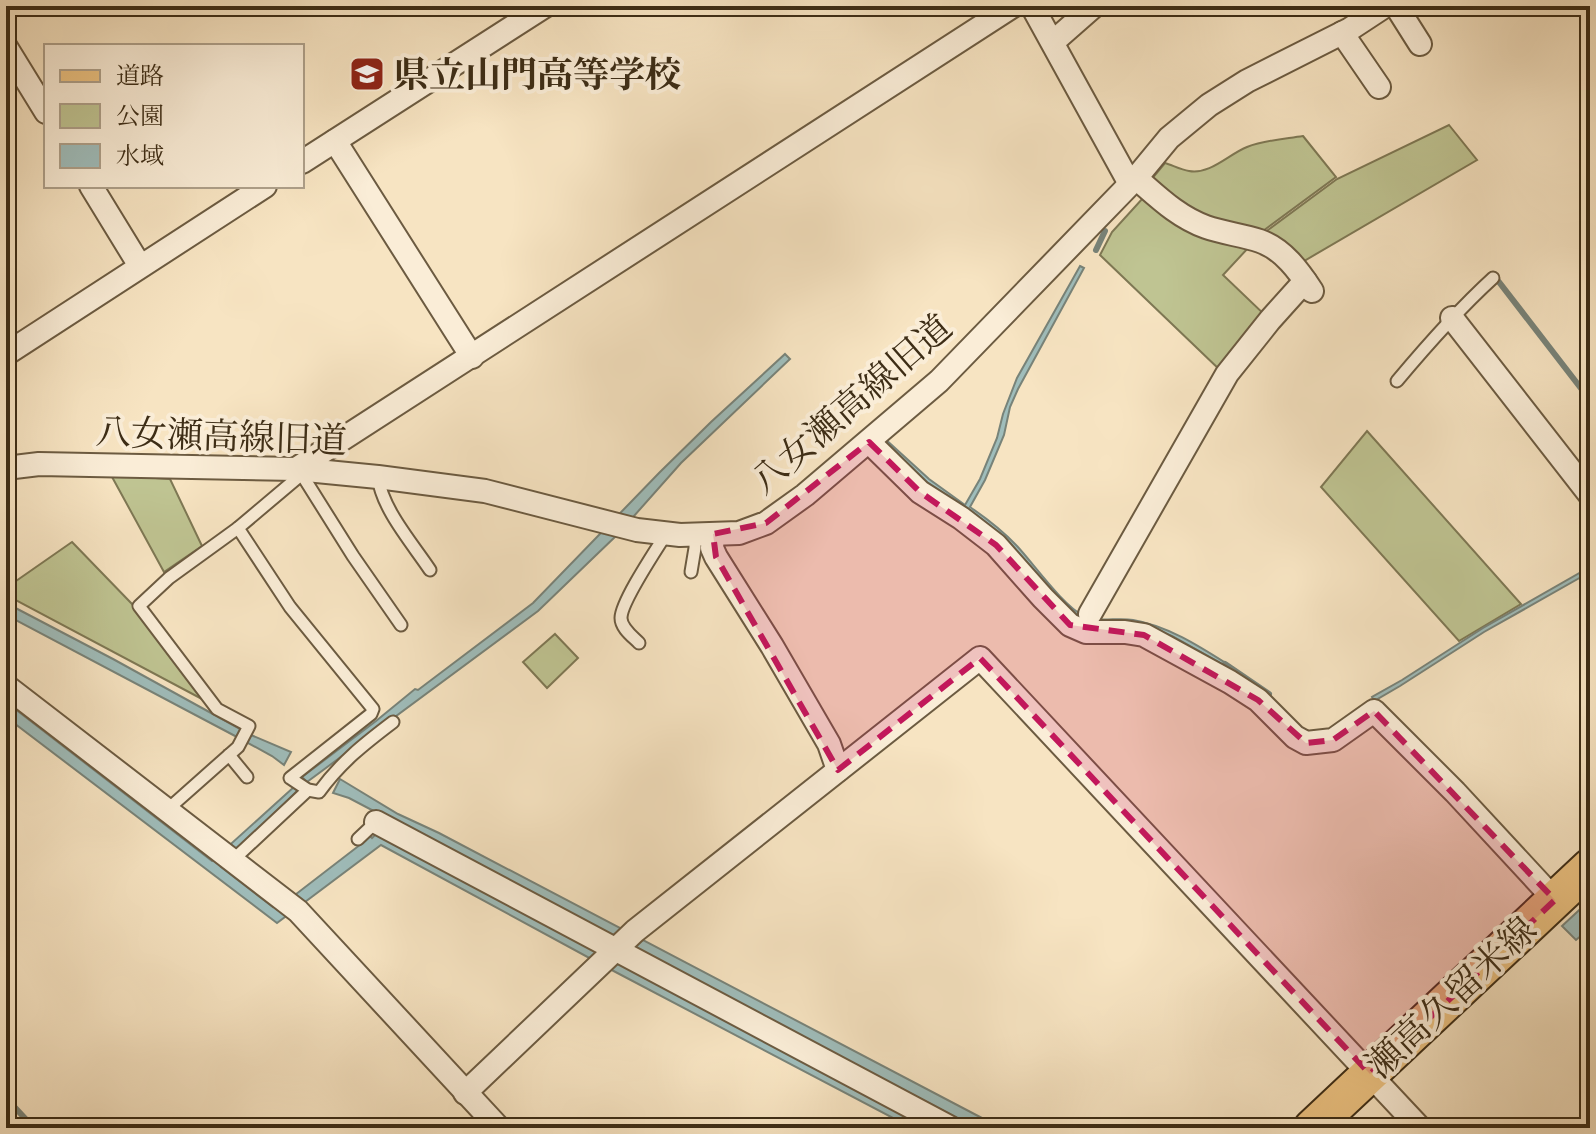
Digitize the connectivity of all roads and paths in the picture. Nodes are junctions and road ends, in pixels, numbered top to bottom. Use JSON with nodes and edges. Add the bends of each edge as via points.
{"nodes":[{"id":1,"x":545,"y":6,"type":"edge"},
{"id":2,"x":1013,"y":6,"type":"edge"},
{"id":3,"x":1032,"y":6,"type":"edge"},
{"id":4,"x":1094,"y":6,"type":"edge"},
{"id":5,"x":1385,"y":6,"type":"edge"},
{"id":6,"x":1396,"y":6,"type":"edge"},
{"id":7,"x":1342,"y":33,"type":"junction"},
{"id":8,"x":1053,"y":42,"type":"junction"},
{"id":9,"x":1420,"y":44,"type":"dead end"},
{"id":10,"x":6,"y":47,"type":"edge"},
{"id":11,"x":1379,"y":87,"type":"dead end"},
{"id":12,"x":44,"y":109,"type":"edge"},
{"id":13,"x":335,"y":141,"type":"junction"},
{"id":14,"x":304,"y":161,"type":"edge"},
{"id":15,"x":1133,"y":181,"type":"junction"},
{"id":16,"x":92,"y":188,"type":"edge"},
{"id":17,"x":262,"y":188,"type":"edge"},
{"id":18,"x":140,"y":266,"type":"junction"},
{"id":19,"x":1493,"y":278,"type":"dead end"},
{"id":20,"x":1452,"y":318,"type":"junction"},
{"id":21,"x":6,"y":354,"type":"edge"},
{"id":22,"x":472,"y":357,"type":"junction"},
{"id":23,"x":1397,"y":381,"type":"dead end"},
{"id":24,"x":869,"y":442,"type":"junction"},
{"id":25,"x":6,"y":468,"type":"edge"},
{"id":26,"x":299,"y":471,"type":"junction"},
{"id":27,"x":378,"y":477,"type":"junction"},
{"id":28,"x":1590,"y":495,"type":"edge"},
{"id":29,"x":238,"y":528,"type":"junction"},
{"id":30,"x":666,"y":533,"type":"junction"},
{"id":31,"x":704,"y":534,"type":"junction"},
{"id":32,"x":430,"y":570,"type":"dead end"},
{"id":33,"x":691,"y":572,"type":"dead end"},
{"id":34,"x":1090,"y":614,"type":"dead end"},
{"id":35,"x":401,"y":625,"type":"dead end"},
{"id":36,"x":639,"y":643,"type":"dead end"},
{"id":37,"x":6,"y":686,"type":"edge"},
{"id":38,"x":393,"y":722,"type":"dead end"},
{"id":39,"x":229,"y":755,"type":"junction"},
{"id":40,"x":838,"y":770,"type":"junction"},
{"id":41,"x":247,"y":777,"type":"dead end"},
{"id":42,"x":308,"y":790,"type":"junction"},
{"id":43,"x":167,"y":810,"type":"junction"},
{"id":44,"x":376,"y":822,"type":"joint"},
{"id":45,"x":358,"y":839,"type":"dead end"},
{"id":46,"x":233,"y":860,"type":"junction"},
{"id":47,"x":1590,"y":867,"type":"edge"},
{"id":48,"x":1555,"y":900,"type":"junction"},
{"id":49,"x":616,"y":949,"type":"junction"},
{"id":50,"x":1370,"y":1074,"type":"junction"},
{"id":51,"x":465,"y":1093,"type":"junction"},
{"id":52,"x":499,"y":1128,"type":"edge"},
{"id":53,"x":951,"y":1128,"type":"edge"},
{"id":54,"x":1312,"y":1128,"type":"edge"},
{"id":55,"x":1420,"y":1128,"type":"edge"}],
"edges":[{"from":1,"to":13,"type":"street"},
{"from":2,"to":22,"type":"street"},
{"from":3,"to":8,"type":"street"},
{"from":4,"to":8,"type":"street"},
{"from":5,"to":7,"type":"street","name":"八女瀬高線旧道"},
{"from":6,"to":9,"type":"street"},
{"from":7,"to":11,"type":"street"},
{"from":7,"to":15,"type":"street","name":"八女瀬高線旧道","via":[[1209,105],[1169,138]]},
{"from":8,"to":15,"type":"street"},
{"from":10,"to":12,"type":"street"},
{"from":13,"to":14,"type":"street"},
{"from":13,"to":22,"type":"street"},
{"from":15,"to":24,"type":"street","name":"八女瀬高線旧道","via":[[939,381]]},
{"from":15,"to":34,"type":"street","via":[[1205,227],[1279,250],[1308,286],[1270,320],[1227,374]]},
{"from":16,"to":18,"type":"street"},
{"from":17,"to":18,"type":"street"},
{"from":18,"to":21,"type":"street"},
{"from":19,"to":20,"type":"lane"},
{"from":20,"to":23,"type":"lane"},
{"from":20,"to":28,"type":"street"},
{"from":22,"to":26,"type":"street"},
{"from":24,"to":31,"type":"street","name":"八女瀬高線旧道","via":[[766,523],[739,533]]},
{"from":24,"to":48,"type":"street","via":[[920,492],[996,545],[1070,625],[1086,632],[1144,635],[1258,700],[1306,743],[1333,740],[1374,711]]},
{"from":25,"to":26,"type":"street","name":"八女瀬高線旧道","via":[[39,464]]},
{"from":26,"to":27,"type":"street","name":"八女瀬高線旧道"},
{"from":26,"to":29,"type":"lane"},
{"from":26,"to":35,"type":"lane"},
{"from":27,"to":30,"type":"street","name":"八女瀬高線旧道","via":[[485,491]]},
{"from":27,"to":32,"type":"lane","via":[[385,503]]},
{"from":29,"to":39,"type":"lane","via":[[139,606],[217,709],[249,726]]},
{"from":29,"to":42,"type":"lane","via":[[290,607],[373,709],[290,778]]},
{"from":30,"to":31,"type":"street","name":"八女瀬高線旧道"},
{"from":30,"to":36,"type":"lane","via":[[621,618]]},
{"from":31,"to":33,"type":"lane"},
{"from":31,"to":40,"type":"street","via":[[808,707]]},
{"from":37,"to":43,"type":"street"},
{"from":38,"to":42,"type":"lane","via":[[353,752],[319,792]]},
{"from":39,"to":41,"type":"lane"},
{"from":39,"to":43,"type":"lane"},
{"from":40,"to":49,"type":"street"},
{"from":40,"to":50,"type":"street","via":[[980,658]]},
{"from":42,"to":46,"type":"lane"},
{"from":43,"to":46,"type":"street"},
{"from":44,"to":45,"type":"lane"},
{"from":44,"to":49,"type":"street"},
{"from":46,"to":51,"type":"street","via":[[298,911]]},
{"from":47,"to":48,"type":"main road","name":"瀬高久留米線"},
{"from":48,"to":50,"type":"main road","name":"瀬高久留米線"},
{"from":49,"to":51,"type":"street"},
{"from":49,"to":53,"type":"street"},
{"from":50,"to":54,"type":"main road","name":"瀬高久留米線"},
{"from":50,"to":55,"type":"street"},
{"from":51,"to":52,"type":"street"}]}
